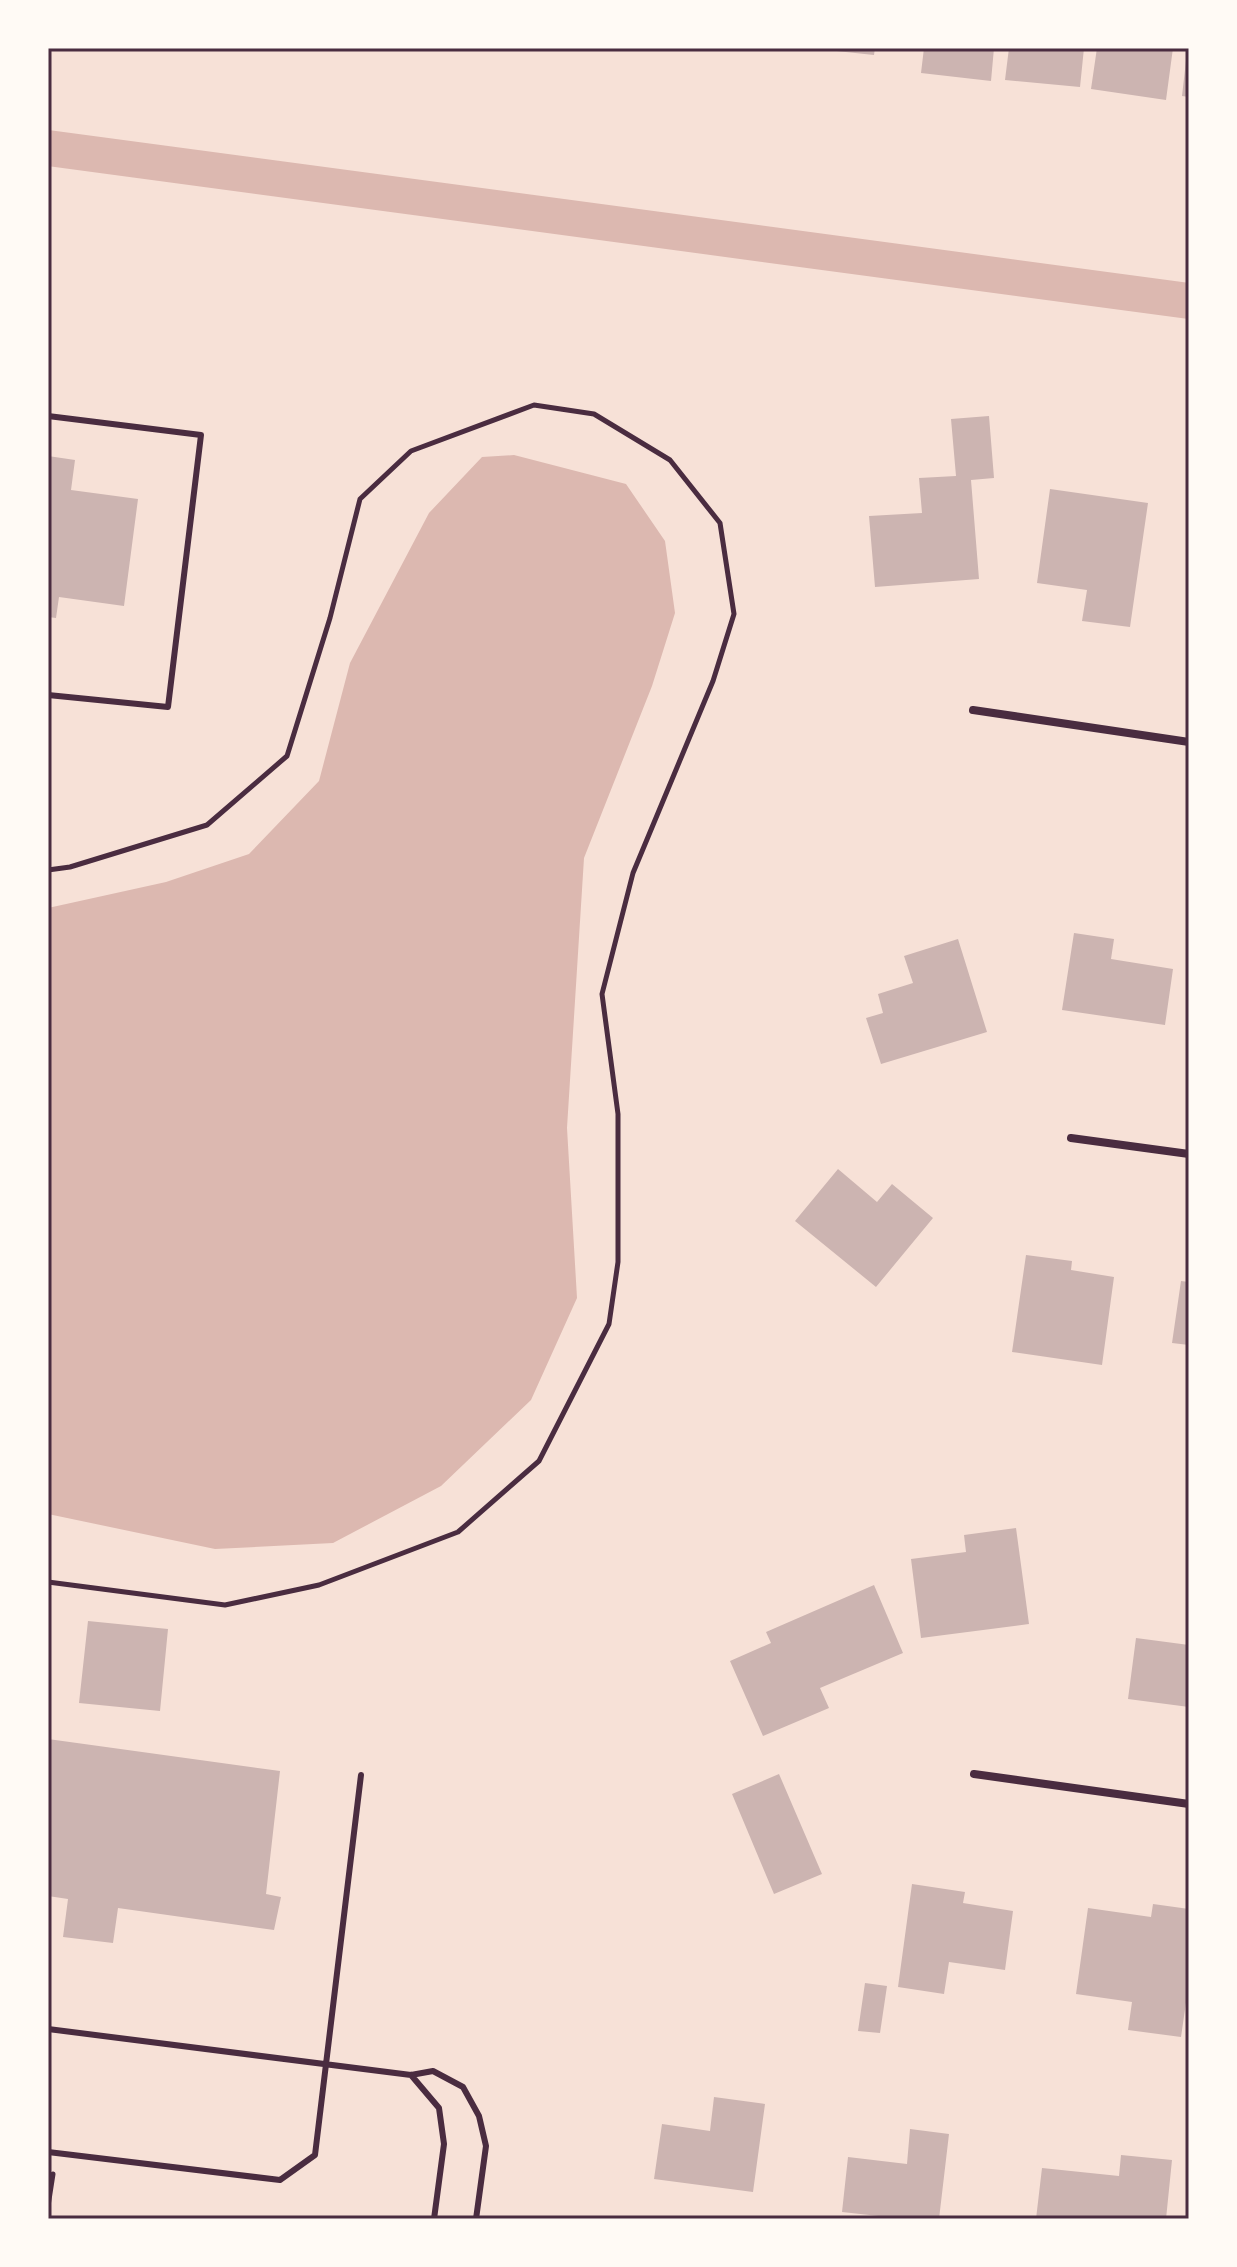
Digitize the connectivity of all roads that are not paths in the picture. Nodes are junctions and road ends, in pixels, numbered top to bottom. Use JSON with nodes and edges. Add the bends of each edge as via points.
{"nodes":[{"id":1,"x":48,"y":416,"type":"edge"},
{"id":2,"x":48,"y":695,"type":"edge"},
{"id":3,"x":973,"y":710,"type":"dead end"},
{"id":4,"x":1189,"y":742,"type":"edge"},
{"id":5,"x":1071,"y":1138,"type":"dead end"},
{"id":6,"x":1189,"y":1154,"type":"edge"},
{"id":7,"x":974,"y":1774,"type":"dead end"},
{"id":8,"x":361,"y":1775,"type":"dead end"},
{"id":9,"x":1189,"y":1804,"type":"edge"},
{"id":10,"x":48,"y":2029,"type":"edge"},
{"id":11,"x":324,"y":2064,"type":"junction"},
{"id":12,"x":411,"y":2075,"type":"junction"},
{"id":13,"x":48,"y":2152,"type":"edge"},
{"id":14,"x":434,"y":2219,"type":"edge"},
{"id":15,"x":476,"y":2219,"type":"edge"}],
"edges":[{"from":1,"to":2,"type":"lane","via":[[201,435],[168,707]]},
{"from":3,"to":4,"type":"street"},
{"from":5,"to":6,"type":"street"},
{"from":7,"to":9,"type":"street"},
{"from":8,"to":11,"type":"lane"},
{"from":10,"to":11,"type":"lane"},
{"from":11,"to":12,"type":"lane"},
{"from":11,"to":13,"type":"lane","via":[[315,2155],[280,2180]]},
{"from":12,"to":14,"type":"lane","via":[[439,2108],[444,2144]]},
{"from":12,"to":15,"type":"lane","via":[[433,2071],[463,2087],[479,2116],[486,2146]]}]}
